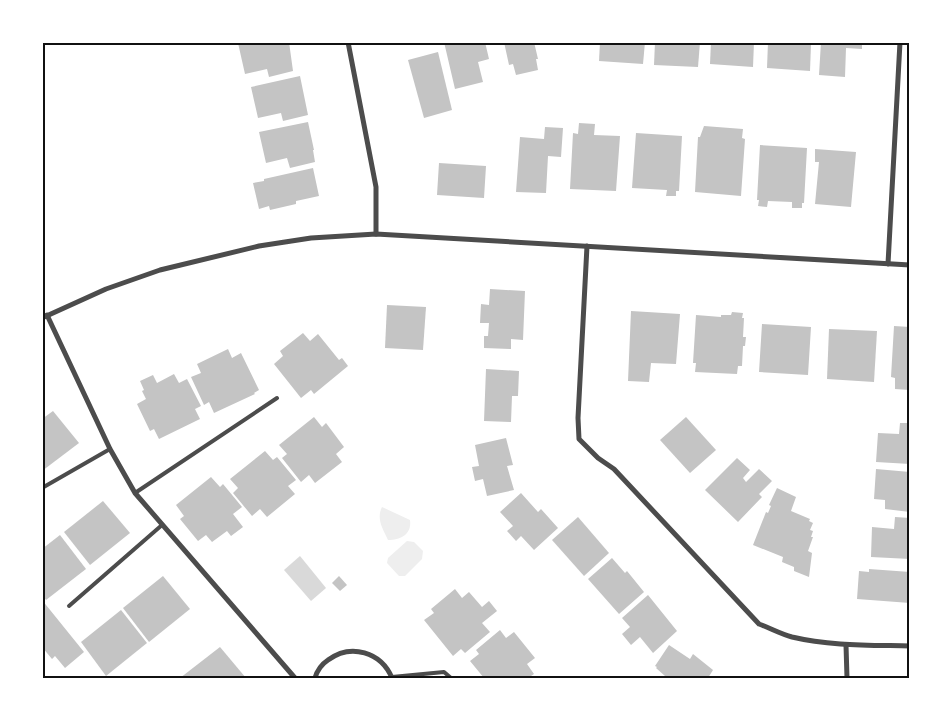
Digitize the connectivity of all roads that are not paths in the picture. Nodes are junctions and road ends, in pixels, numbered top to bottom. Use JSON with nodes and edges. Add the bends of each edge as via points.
{"nodes":[{"id":1,"x":348,"y":42,"type":"edge"},
{"id":2,"x":900,"y":42,"type":"edge"},
{"id":3,"x":376,"y":234,"type":"junction"},
{"id":4,"x":587,"y":246,"type":"junction"},
{"id":5,"x":888,"y":264,"type":"junction"},
{"id":6,"x":910,"y":265,"type":"edge"},
{"id":7,"x":45,"y":316,"type":"edge"},
{"id":8,"x":276,"y":398,"type":"dead end"},
{"id":9,"x":110,"y":449,"type":"junction"},
{"id":10,"x":42,"y":488,"type":"edge"},
{"id":11,"x":135,"y":493,"type":"junction"},
{"id":12,"x":162,"y":525,"type":"junction"},
{"id":13,"x":69,"y":606,"type":"dead end"},
{"id":14,"x":846,"y":644,"type":"junction"},
{"id":15,"x":910,"y":646,"type":"edge"},
{"id":16,"x":294,"y":678,"type":"edge"},
{"id":17,"x":315,"y":678,"type":"edge"},
{"id":18,"x":392,"y":678,"type":"edge"},
{"id":19,"x":451,"y":678,"type":"edge"},
{"id":20,"x":846,"y":678,"type":"edge"}],
"edges":[{"from":1,"to":3,"type":"street","via":[[376,187]]},
{"from":2,"to":5,"type":"street"},
{"from":3,"to":4,"type":"street"},
{"from":3,"to":7,"type":"street","via":[[311,238],[258,246],[160,270]]},
{"from":4,"to":5,"type":"street"},
{"from":4,"to":14,"type":"street","via":[[579,439],[614,469],[759,624],[789,636]]},
{"from":5,"to":6,"type":"street"},
{"from":7,"to":9,"type":"street"},
{"from":8,"to":11,"type":"lane"},
{"from":9,"to":10,"type":"lane"},
{"from":9,"to":11,"type":"street"},
{"from":11,"to":12,"type":"street"},
{"from":12,"to":13,"type":"lane"},
{"from":12,"to":16,"type":"street"},
{"from":14,"to":15,"type":"street"},
{"from":14,"to":20,"type":"street"},
{"from":17,"to":18,"type":"street","via":[[323,663],[349,650],[374,656]]},
{"from":18,"to":19,"type":"lane","via":[[444,672]]}]}
